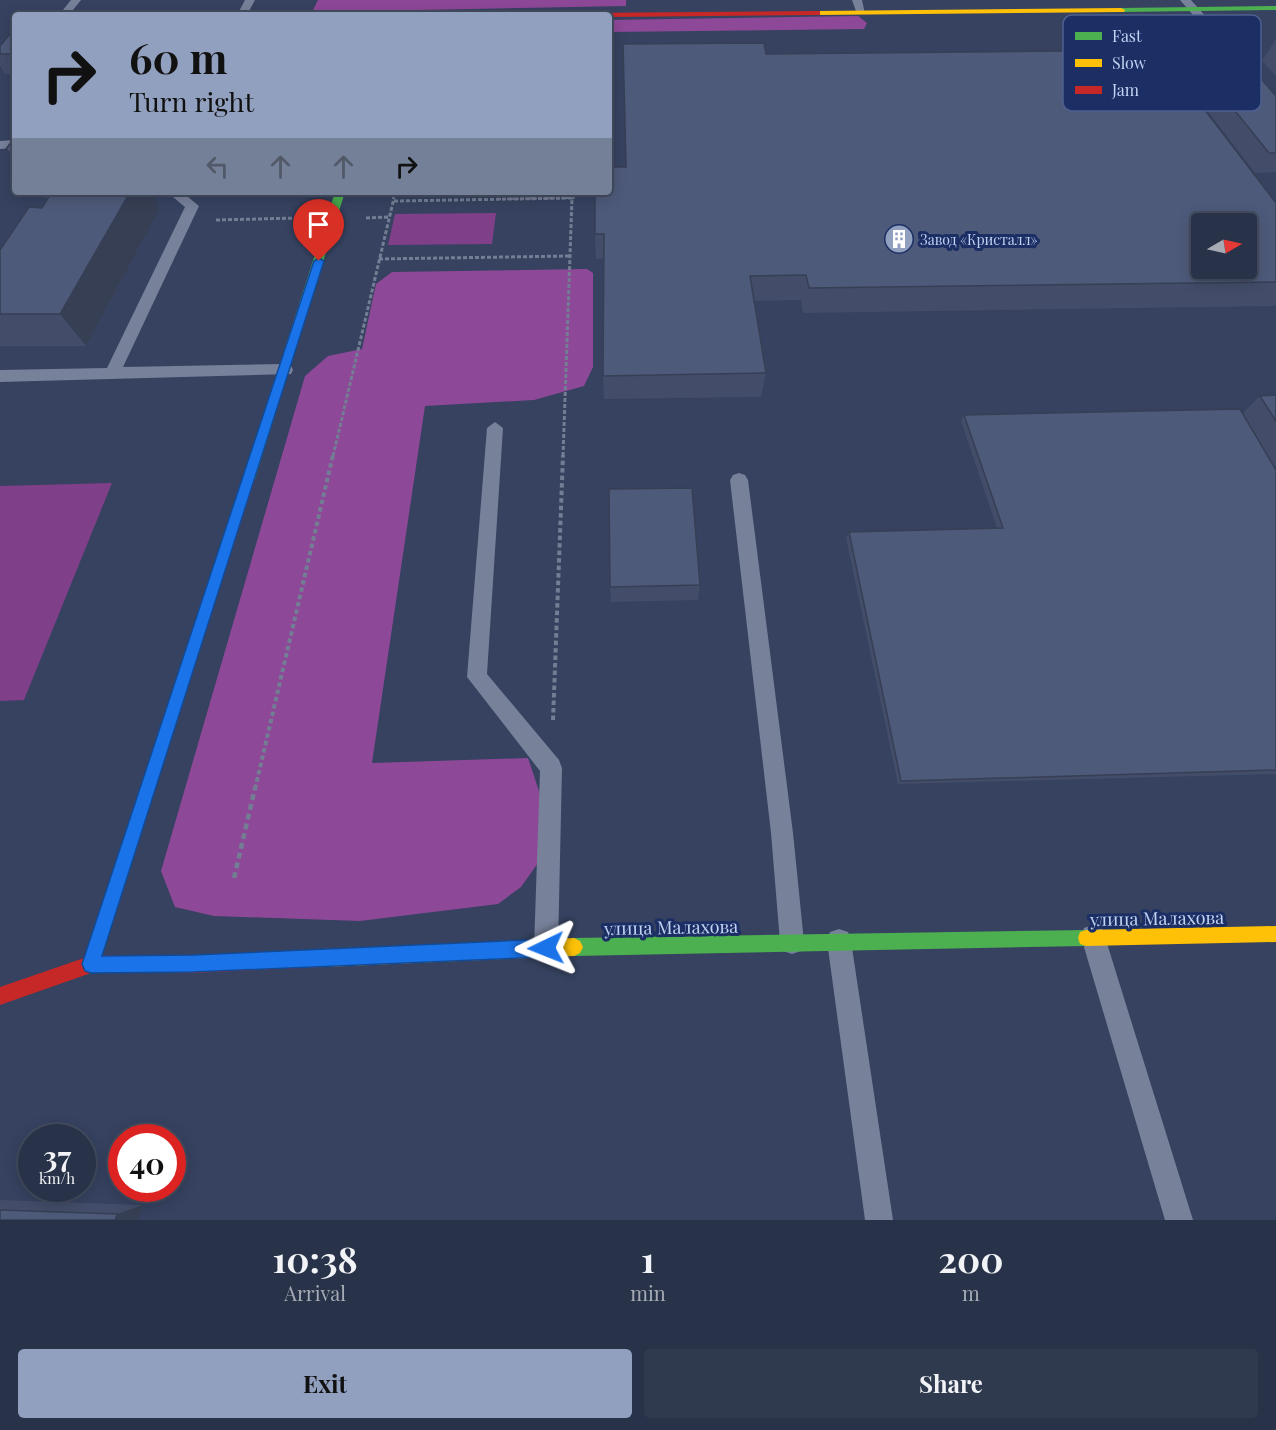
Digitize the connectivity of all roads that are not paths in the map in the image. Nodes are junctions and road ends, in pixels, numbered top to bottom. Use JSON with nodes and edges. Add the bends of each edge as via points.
{"nodes":[{"id":1,"x":76,"y":0,"type":"edge"},
{"id":2,"x":1189,"y":4,"type":"edge"},
{"id":3,"x":859,"y":6,"type":"edge"},
{"id":4,"x":1276,"y":8,"type":"edge"},
{"id":5,"x":66,"y":12,"type":"edge"},
{"id":6,"x":612,"y":14,"type":"edge"},
{"id":7,"x":1261,"y":86,"type":"edge"},
{"id":8,"x":1276,"y":103,"type":"edge"},
{"id":9,"x":178,"y":195,"type":"edge"},
{"id":10,"x":339,"y":195,"type":"edge"},
{"id":11,"x":285,"y":370,"type":"junction"},
{"id":12,"x":112,"y":373,"type":"junction"},
{"id":13,"x":0,"y":376,"type":"edge"},
{"id":14,"x":495,"y":428,"type":"dead end"},
{"id":15,"x":739,"y":480,"type":"dead end"},
{"id":16,"x":1276,"y":934,"type":"edge"},
{"id":17,"x":1093,"y":937,"type":"junction"},
{"id":18,"x":839,"y":941,"type":"junction"},
{"id":19,"x":792,"y":942,"type":"junction"},
{"id":20,"x":546,"y":948,"type":"junction"},
{"id":21,"x":91,"y":964,"type":"junction"},
{"id":22,"x":0,"y":996,"type":"edge"},
{"id":23,"x":879,"y":1220,"type":"edge"},
{"id":24,"x":1179,"y":1220,"type":"edge"}],
"edges":[{"from":1,"to":5,"type":"lane"},
{"from":2,"to":3,"type":"street"},
{"from":2,"to":4,"type":"street"},
{"from":3,"to":6,"type":"street"},
{"from":7,"to":8,"type":"lane"},
{"from":9,"to":12,"type":"lane","via":[[192,206]]},
{"from":10,"to":11,"type":"street"},
{"from":11,"to":12,"type":"lane"},
{"from":11,"to":21,"type":"street"},
{"from":12,"to":13,"type":"lane"},
{"from":14,"to":20,"type":"lane","via":[[477,677],[551,768]]},
{"from":15,"to":19,"type":"lane"},
{"from":16,"to":17,"type":"street","name":"улица Малахова"},
{"from":17,"to":18,"type":"street","name":"улица Малахова"},
{"from":17,"to":24,"type":"lane"},
{"from":18,"to":19,"type":"street","name":"улица Малахова"},
{"from":18,"to":23,"type":"lane"},
{"from":19,"to":20,"type":"street","name":"улица Малахова"},
{"from":20,"to":21,"type":"street","name":"улица Малахова","via":[[193,964]]},
{"from":21,"to":22,"type":"street","name":"улица Малахова"}]}
